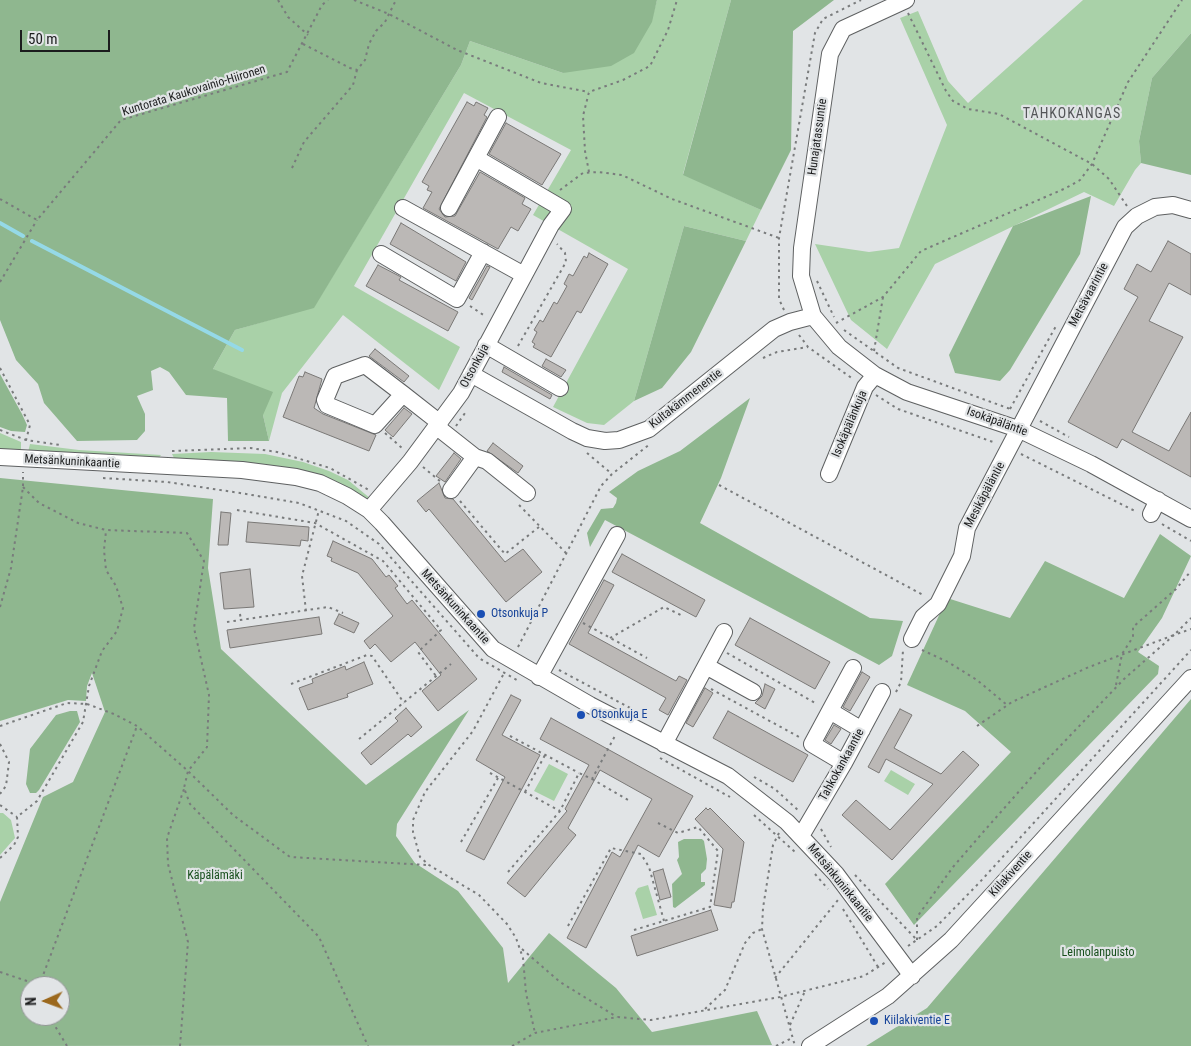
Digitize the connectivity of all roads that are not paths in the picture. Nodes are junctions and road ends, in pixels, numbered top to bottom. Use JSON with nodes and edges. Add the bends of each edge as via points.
{"nodes":[{"id":1,"x":904,"y":1,"type":"edge"},
{"id":2,"x":498,"y":117,"type":"dead end"},
{"id":3,"x":476,"y":158,"type":"junction"},
{"id":4,"x":403,"y":208,"type":"dead end"},
{"id":5,"x":449,"y":208,"type":"dead end"},
{"id":6,"x":1191,"y":210,"type":"edge"},
{"id":7,"x":483,"y":252,"type":"junction"},
{"id":8,"x":381,"y":254,"type":"dead end"},
{"id":9,"x":524,"y":275,"type":"junction"},
{"id":10,"x":813,"y":316,"type":"junction"},
{"id":11,"x":486,"y":345,"type":"junction"},
{"id":12,"x":471,"y":374,"type":"junction"},
{"id":13,"x":875,"y":375,"type":"junction"},
{"id":14,"x":560,"y":388,"type":"dead end"},
{"id":15,"x":403,"y":394,"type":"junction"},
{"id":16,"x":1022,"y":422,"type":"junction"},
{"id":17,"x":439,"y":425,"type":"junction"},
{"id":18,"x":0,"y":457,"type":"edge"},
{"id":19,"x":475,"y":458,"type":"junction"},
{"id":20,"x":829,"y":474,"type":"dead end"},
{"id":21,"x":451,"y":490,"type":"road end"},
{"id":22,"x":527,"y":493,"type":"road end"},
{"id":23,"x":369,"y":510,"type":"junction"},
{"id":24,"x":1191,"y":519,"type":"edge"},
{"id":25,"x":617,"y":534,"type":"dead end"},
{"id":26,"x":724,"y":632,"type":"dead end"},
{"id":27,"x":911,"y":647,"type":"road end"},
{"id":28,"x":706,"y":666,"type":"junction"},
{"id":29,"x":853,"y":668,"type":"dead end"},
{"id":30,"x":539,"y":677,"type":"junction"},
{"id":31,"x":1191,"y":678,"type":"edge"},
{"id":32,"x":753,"y":692,"type":"dead end"},
{"id":33,"x":882,"y":692,"type":"dead end"},
{"id":34,"x":830,"y":711,"type":"junction"},
{"id":35,"x":862,"y":730,"type":"junction"},
{"id":36,"x":660,"y":750,"type":"junction"},
{"id":37,"x":844,"y":763,"type":"junction"},
{"id":38,"x":801,"y":836,"type":"junction"},
{"id":39,"x":912,"y":976,"type":"junction"},
{"id":40,"x":810,"y":1046,"type":"edge"}],
"edges":[{"from":1,"to":10,"type":"street","name":"Hunajatassuntie","via":[[843,29],[830,54],[800,276]]},
{"from":2,"to":3,"type":"street"},
{"from":3,"to":5,"type":"street"},
{"from":3,"to":9,"type":"street","name":"Otsonkuja","via":[[556,204],[551,225]]},
{"from":4,"to":7,"type":"street"},
{"from":6,"to":16,"type":"street","name":"Metsävaarintie","via":[[1155,206],[1125,227]]},
{"from":7,"to":8,"type":"street","via":[[457,299]]},
{"from":7,"to":9,"type":"street"},
{"from":9,"to":11,"type":"street","name":"Otsonkuja"},
{"from":10,"to":12,"type":"street","name":"Kultakämmenentie","via":[[774,329],[649,429],[619,440],[587,438]]},
{"from":10,"to":13,"type":"street","name":"Isokäpäläntie","via":[[839,347]]},
{"from":11,"to":12,"type":"street","name":"Otsonkuja"},
{"from":11,"to":14,"type":"street"},
{"from":12,"to":17,"type":"street","name":"Otsonkuja"},
{"from":13,"to":16,"type":"street","name":"Isokäpäläntie","via":[[907,392]]},
{"from":13,"to":20,"type":"street","name":"Isokäpälänkuja","via":[[865,388]]},
{"from":15,"to":15,"type":"street","via":[[365,365],[335,376],[325,400],[327,405],[375,425]]},
{"from":15,"to":17,"type":"street"},
{"from":16,"to":24,"type":"street","name":"Isokäpäläntie","via":[[1154,507]]},
{"from":16,"to":27,"type":"street","name":"Mesikäpäläntie","via":[[967,528],[962,556],[938,604],[923,617]]},
{"from":17,"to":19,"type":"street"},
{"from":17,"to":23,"type":"street","name":"Otsonkuja"},
{"from":18,"to":23,"type":"street","name":"Metsänkuninkaantie","via":[[23,469],[242,470],[296,477],[347,496]]},
{"from":19,"to":21,"type":"street"},
{"from":19,"to":22,"type":"street","via":[[487,461]]},
{"from":23,"to":30,"type":"street","name":"Metsänkuninkaantie","via":[[493,649],[506,668]]},
{"from":25,"to":30,"type":"street"},
{"from":26,"to":28,"type":"street"},
{"from":28,"to":32,"type":"street"},
{"from":28,"to":36,"type":"street"},
{"from":29,"to":34,"type":"street"},
{"from":30,"to":36,"type":"street","name":"Metsänkuninkaantie"},
{"from":31,"to":39,"type":"street","name":"Kiilakiventie","via":[[951,940]]},
{"from":33,"to":35,"type":"street","name":"Tahkokankaantie"},
{"from":34,"to":35,"type":"street"},
{"from":34,"to":37,"type":"street","via":[[812,744]]},
{"from":35,"to":37,"type":"street","name":"Tahkokankaantie"},
{"from":36,"to":38,"type":"street","name":"Metsänkuninkaantie","via":[[728,776]]},
{"from":37,"to":38,"type":"street","name":"Tahkokankaantie"},
{"from":38,"to":39,"type":"street","name":"Metsänkuninkaantie","via":[[836,874]]},
{"from":39,"to":40,"type":"street","name":"Kiilakiventie","via":[[888,996]]}]}
